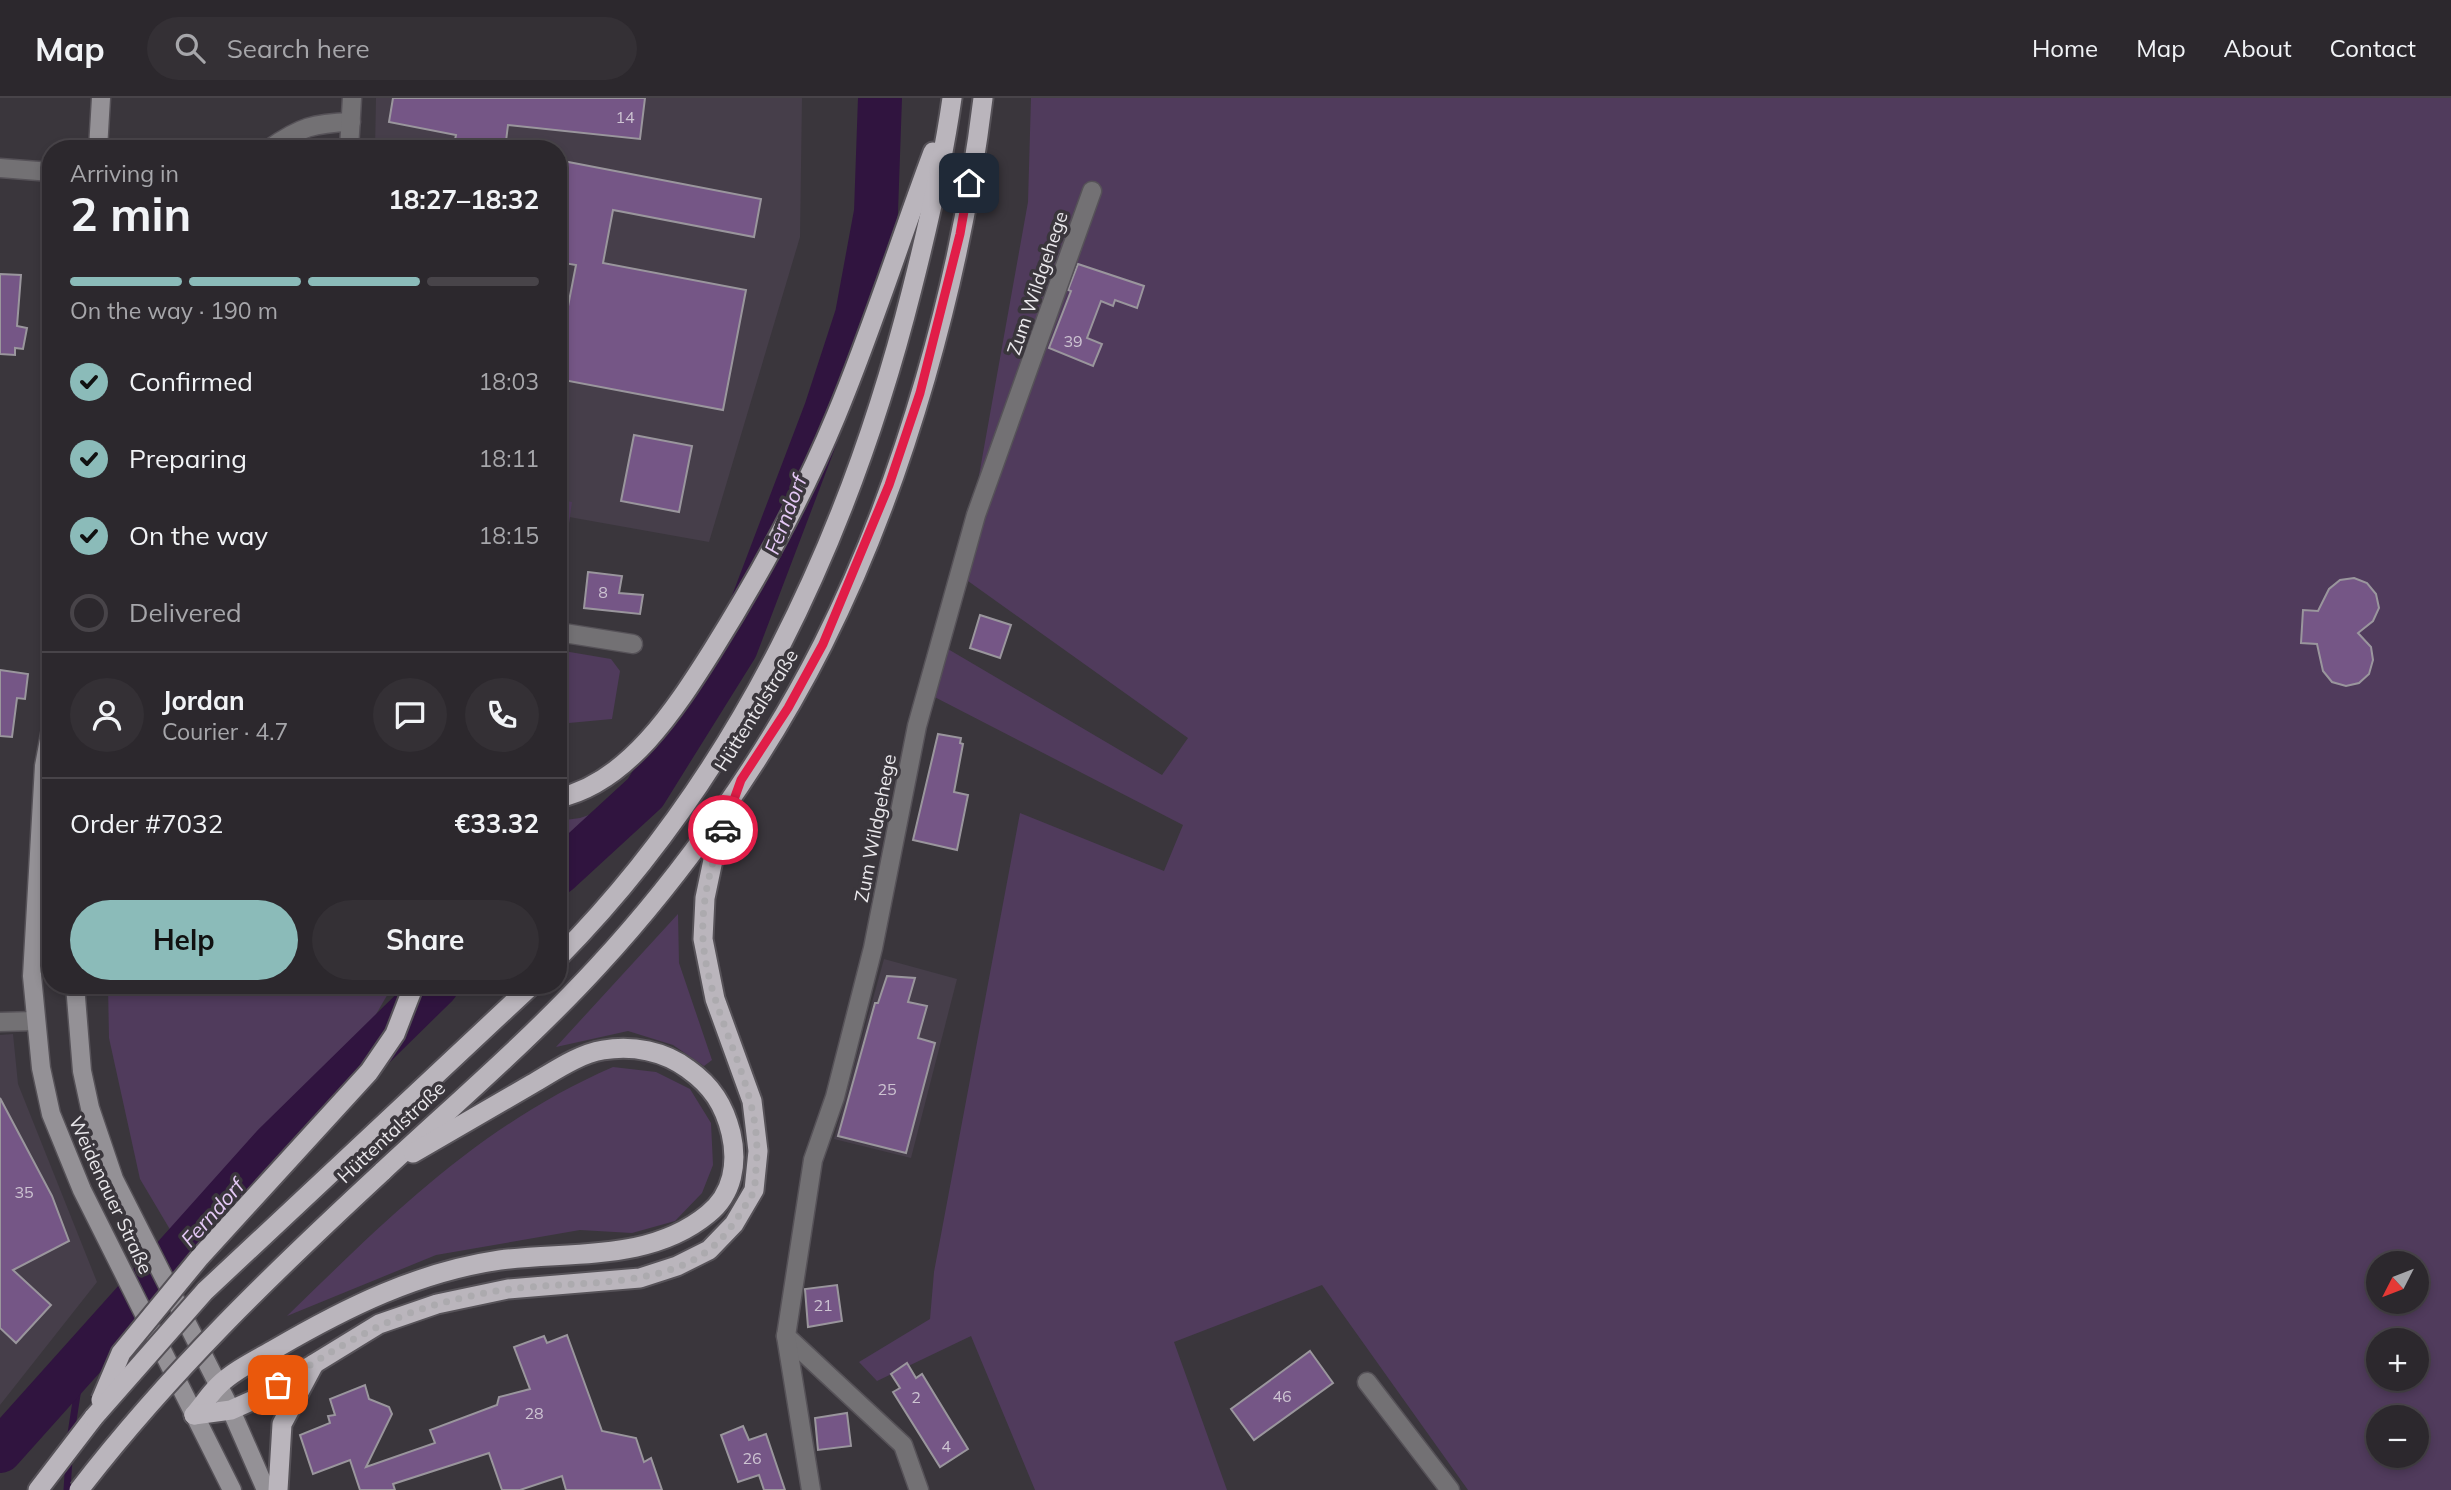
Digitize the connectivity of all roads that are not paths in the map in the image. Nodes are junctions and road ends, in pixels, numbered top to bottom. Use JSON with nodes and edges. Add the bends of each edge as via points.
{"nodes":[{"id":1,"x":101,"y":98,"type":"edge"},
{"id":2,"x":352,"y":98,"type":"edge"},
{"id":3,"x":983,"y":98,"type":"edge"},
{"id":4,"x":952,"y":100,"type":"edge"},
{"id":5,"x":351,"y":122,"type":"junction"},
{"id":6,"x":99,"y":140,"type":"edge"},
{"id":7,"x":281,"y":140,"type":"edge"},
{"id":8,"x":350,"y":140,"type":"edge"},
{"id":9,"x":0,"y":168,"type":"edge"},
{"id":10,"x":42,"y":171,"type":"edge"},
{"id":11,"x":1092,"y":191,"type":"dead end"},
{"id":12,"x":567,"y":634,"type":"edge"},
{"id":13,"x":633,"y":645,"type":"dead end"},
{"id":14,"x":741,"y":780,"type":"junction"},
{"id":15,"x":42,"y":795,"type":"edge"},
{"id":16,"x":567,"y":795,"type":"edge"},
{"id":17,"x":567,"y":948,"type":"edge"},
{"id":18,"x":75,"y":994,"type":"edge"},
{"id":19,"x":411,"y":994,"type":"edge"},
{"id":20,"x":522,"y":994,"type":"edge"},
{"id":21,"x":35,"y":1021,"type":"junction"},
{"id":22,"x":0,"y":1022,"type":"edge"},
{"id":23,"x":382,"y":1171,"type":"junction"},
{"id":24,"x":786,"y":1336,"type":"junction"},
{"id":25,"x":314,"y":1363,"type":"junction"},
{"id":26,"x":1367,"y":1382,"type":"dead end"},
{"id":27,"x":219,"y":1385,"type":"junction"},
{"id":28,"x":231,"y":1410,"type":"junction"},
{"id":29,"x":194,"y":1415,"type":"junction"},
{"id":30,"x":93,"y":1418,"type":"junction"},
{"id":31,"x":37,"y":1490,"type":"edge"},
{"id":32,"x":79,"y":1490,"type":"edge"},
{"id":33,"x":232,"y":1490,"type":"edge"},
{"id":34,"x":266,"y":1490,"type":"edge"},
{"id":35,"x":278,"y":1490,"type":"edge"},
{"id":36,"x":811,"y":1490,"type":"edge"},
{"id":37,"x":919,"y":1490,"type":"edge"},
{"id":38,"x":1450,"y":1490,"type":"edge"}],
"edges":[{"from":1,"to":6,"type":"main road"},
{"from":2,"to":5,"type":"street"},
{"from":3,"to":14,"type":"highway","name":"Hüttentalstraße","via":[[960,234],[920,393],[889,485],[823,644]]},
{"from":4,"to":16,"type":"highway","via":[[836,416],[743,602],[693,680],[639,748],[596,784]]},
{"from":4,"to":17,"type":"highway","name":"Hüttentalstraße","via":[[928,226],[890,377],[823,559],[758,689],[715,761],[628,879]]},
{"from":5,"to":7,"type":"street","via":[[313,123]]},
{"from":5,"to":8,"type":"street"},
{"from":9,"to":10,"type":"street"},
{"from":11,"to":24,"type":"street","name":"Zum Wildgehege","via":[[975,515],[917,726],[873,948],[835,1097],[813,1160]]},
{"from":12,"to":13,"type":"street"},
{"from":14,"to":23,"type":"highway","name":"Hüttentalstraße","via":[[655,899],[599,965],[539,1027]]},
{"from":14,"to":25,"type":"highway","via":[[713,860],[703,939],[715,999],[752,1101],[758,1151],[754,1190],[734,1224],[709,1250],[677,1266],[640,1278],[508,1289],[437,1304],[379,1324]]},
{"from":15,"to":21,"type":"main road","name":"Weidenauer Straße","via":[[33,923]]},
{"from":18,"to":27,"type":"main road","name":"Weidenauer Straße","bridge":true,"via":[[90,1108],[114,1179]]},
{"from":19,"to":30,"type":"highway","bridge":true,"via":[[395,1034],[369,1072],[200,1257],[121,1353]]},
{"from":20,"to":30,"type":"highway","name":"Hüttentalstraße","bridge":true,"via":[[205,1291]]},
{"from":21,"to":22,"type":"street"},
{"from":21,"to":29,"type":"main road","name":"Weidenauer Straße","bridge":true,"via":[[51,1114],[82,1190]]},
{"from":23,"to":27,"type":"highway","via":[[566,1064],[601,1050],[634,1048],[675,1059],[703,1080],[723,1105],[736,1155],[731,1184],[716,1208],[660,1242],[500,1260],[434,1273],[321,1322]]},
{"from":23,"to":32,"type":"highway","name":"Hüttentalstraße","bridge":true,"via":[[230,1315],[167,1382]]},
{"from":24,"to":36,"type":"street","name":"Zum Wildgehege"},
{"from":24,"to":37,"type":"street","via":[[903,1445]]},
{"from":25,"to":28,"type":"highway"},
{"from":25,"to":35,"type":"highway","via":[[282,1424]]},
{"from":26,"to":38,"type":"street"},
{"from":27,"to":28,"type":"main road","name":"Weidenauer Straße"},
{"from":27,"to":29,"type":"highway"},
{"from":28,"to":29,"type":"highway"},
{"from":28,"to":34,"type":"main road","name":"Weidenauer Straße"},
{"from":29,"to":33,"type":"main road","name":"Weidenauer Straße"},
{"from":30,"to":31,"type":"highway","name":"Hüttentalstraße"}]}
